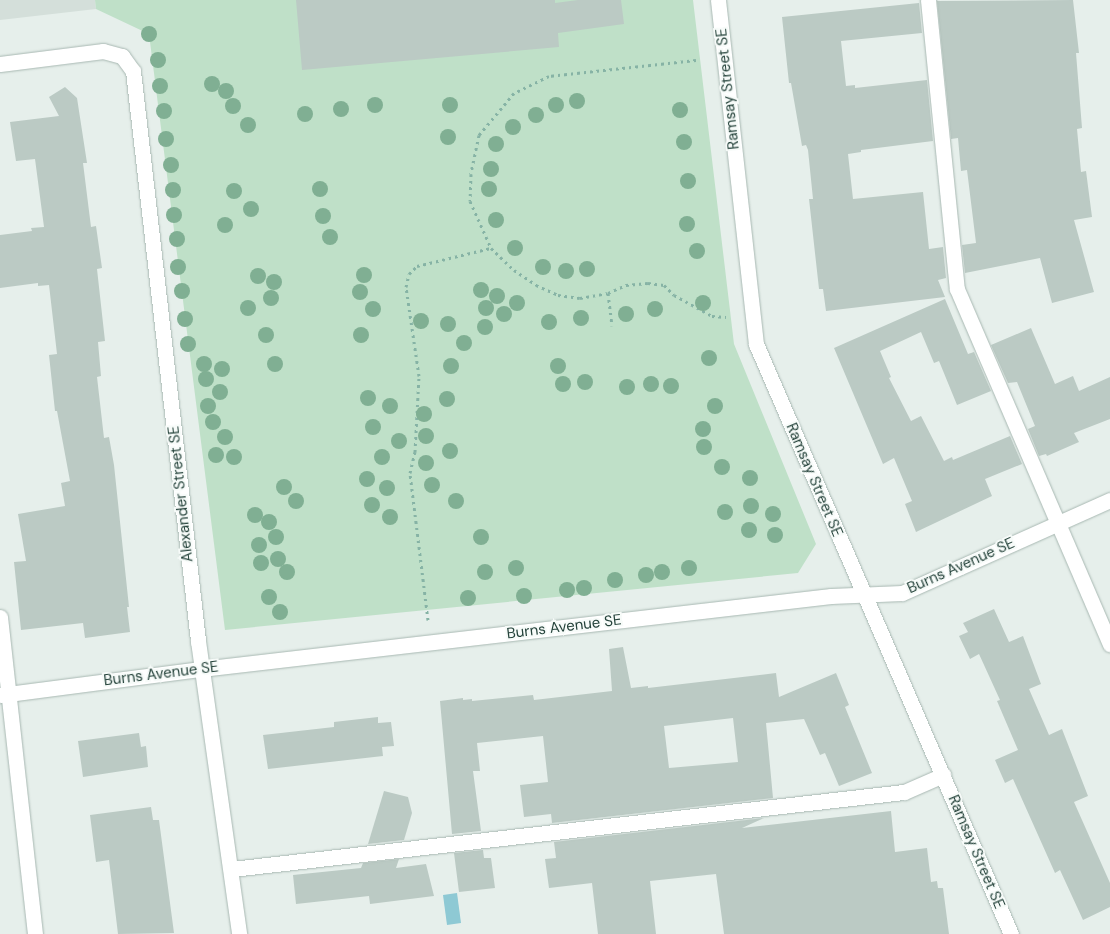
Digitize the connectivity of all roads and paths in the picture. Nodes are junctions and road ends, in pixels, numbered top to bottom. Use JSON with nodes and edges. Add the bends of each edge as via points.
{"nodes":[{"id":1,"x":718,"y":0,"type":"edge"},
{"id":2,"x":928,"y":0,"type":"edge"},
{"id":3,"x":696,"y":60,"type":"dead end"},
{"id":4,"x":0,"y":64,"type":"edge"},
{"id":5,"x":491,"y":248,"type":"junction"},
{"id":6,"x":608,"y":293,"type":"junction"},
{"id":7,"x":726,"y":317,"type":"dead end"},
{"id":8,"x":612,"y":326,"type":"dead end"},
{"id":9,"x":1110,"y":500,"type":"edge"},
{"id":10,"x":1057,"y":523,"type":"junction"},
{"id":11,"x":865,"y":595,"type":"junction"},
{"id":12,"x":0,"y":617,"type":"edge"},
{"id":13,"x":428,"y":620,"type":"dead end"},
{"id":14,"x":1110,"y":644,"type":"edge"},
{"id":15,"x":201,"y":668,"type":"junction"},
{"id":16,"x":4,"y":694,"type":"edge"},
{"id":17,"x":943,"y":775,"type":"junction"},
{"id":18,"x":232,"y":869,"type":"junction"},
{"id":19,"x":35,"y":934,"type":"edge"},
{"id":20,"x":239,"y":934,"type":"edge"},
{"id":21,"x":1011,"y":934,"type":"edge"}],
"edges":[{"from":1,"to":11,"type":"street","name":"Ramsay Street SE","via":[[756,344]]},
{"from":2,"to":10,"type":"street","via":[[957,289]]},
{"from":3,"to":5,"type":"path","via":[[549,76],[514,94],[479,135],[472,174],[470,201]]},
{"from":4,"to":15,"type":"street","name":"Alexander Street SE","via":[[104,51],[122,56],[133,70]]},
{"from":5,"to":6,"type":"path","via":[[514,270],[558,295],[580,298]]},
{"from":5,"to":13,"type":"path","via":[[417,266],[409,274],[406,287],[419,376],[415,452],[410,473]]},
{"from":6,"to":7,"type":"path","via":[[626,285],[664,285],[674,295],[712,316]]},
{"from":6,"to":8,"type":"path"},
{"from":9,"to":10,"type":"street","name":"Burns Avenue SE"},
{"from":10,"to":11,"type":"street","name":"Burns Avenue SE","via":[[902,593]]},
{"from":10,"to":14,"type":"street"},
{"from":11,"to":15,"type":"street","name":"Burns Avenue SE","via":[[831,596]]},
{"from":11,"to":17,"type":"street","name":"Ramsay Street SE"},
{"from":12,"to":16,"type":"street"},
{"from":15,"to":16,"type":"street","name":"Burns Avenue SE"},
{"from":15,"to":18,"type":"street","name":"Alexander Street SE"},
{"from":16,"to":19,"type":"street"},
{"from":17,"to":18,"type":"street","via":[[904,792]]},
{"from":17,"to":21,"type":"street","name":"Ramsay Street SE"},
{"from":18,"to":20,"type":"street","name":"Alexander Street SE"}]}
